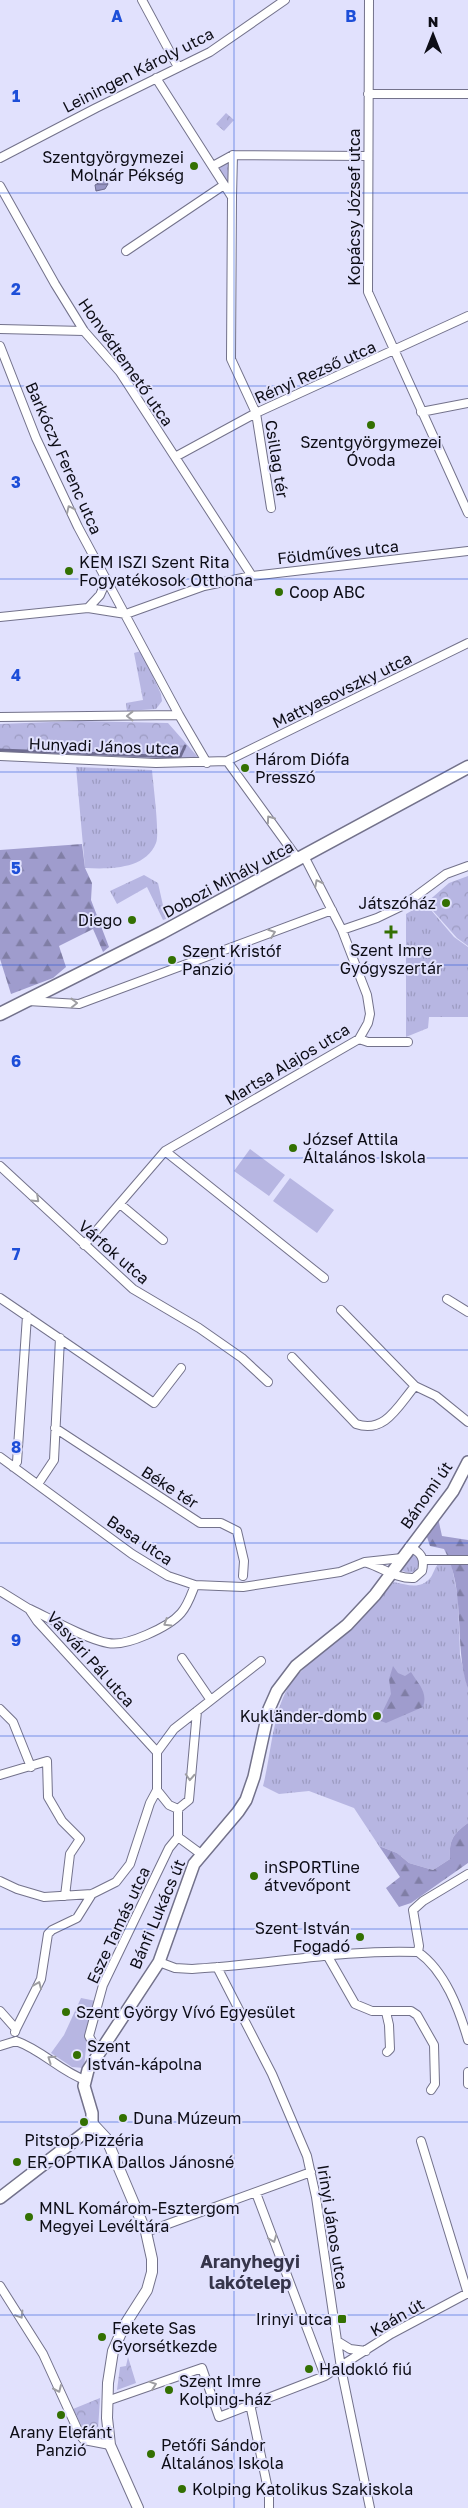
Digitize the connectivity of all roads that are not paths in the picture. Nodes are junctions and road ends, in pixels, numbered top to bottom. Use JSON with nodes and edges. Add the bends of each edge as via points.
{"nodes":[{"id":1,"x":142,"y":0,"type":"edge"},
{"id":2,"x":285,"y":0,"type":"edge"},
{"id":3,"x":369,"y":0,"type":"edge"},
{"id":4,"x":178,"y":68,"type":"junction"},
{"id":5,"x":156,"y":78,"type":"junction"},
{"id":6,"x":368,"y":94,"type":"junction"},
{"id":7,"x":468,"y":94,"type":"edge"},
{"id":8,"x":233,"y":155,"type":"junction"},
{"id":9,"x":367,"y":156,"type":"junction"},
{"id":10,"x":0,"y":158,"type":"edge"},
{"id":11,"x":213,"y":166,"type":"junction"},
{"id":12,"x":224,"y":185,"type":"junction"},
{"id":13,"x":0,"y":186,"type":"edge"},
{"id":14,"x":232,"y":197,"type":"junction"},
{"id":15,"x":126,"y":251,"type":"dead end"},
{"id":16,"x":468,"y":316,"type":"edge"},
{"id":17,"x":0,"y":329,"type":"edge"},
{"id":18,"x":84,"y":330,"type":"junction"},
{"id":19,"x":0,"y":346,"type":"edge"},
{"id":20,"x":393,"y":352,"type":"junction"},
{"id":21,"x":468,"y":403,"type":"edge"},
{"id":22,"x":421,"y":412,"type":"junction"},
{"id":23,"x":256,"y":413,"type":"junction"},
{"id":24,"x":175,"y":456,"type":"junction"},
{"id":25,"x":271,"y":508,"type":"dead end"},
{"id":26,"x":468,"y":513,"type":"edge"},
{"id":27,"x":468,"y":552,"type":"edge"},
{"id":28,"x":252,"y":576,"type":"junction"},
{"id":29,"x":107,"y":579,"type":"junction"},
{"id":30,"x":88,"y":608,"type":"junction"},
{"id":31,"x":126,"y":614,"type":"junction"},
{"id":32,"x":0,"y":617,"type":"edge"},
{"id":33,"x":468,"y":643,"type":"edge"},
{"id":34,"x":179,"y":715,"type":"junction"},
{"id":35,"x":0,"y":717,"type":"edge"},
{"id":36,"x":0,"y":756,"type":"edge"},
{"id":37,"x":227,"y":761,"type":"junction"},
{"id":38,"x":207,"y":763,"type":"junction"},
{"id":39,"x":468,"y":767,"type":"edge"},
{"id":40,"x":301,"y":858,"type":"junction"},
{"id":41,"x":468,"y":866,"type":"edge"},
{"id":42,"x":332,"y":910,"type":"junction"},
{"id":43,"x":342,"y":930,"type":"junction"},
{"id":44,"x":25,"y":1001,"type":"junction"},
{"id":45,"x":0,"y":1014,"type":"edge"},
{"id":46,"x":359,"y":1039,"type":"junction"},
{"id":47,"x":408,"y":1042,"type":"dead end"},
{"id":48,"x":165,"y":1151,"type":"junction"},
{"id":49,"x":0,"y":1166,"type":"edge"},
{"id":50,"x":120,"y":1204,"type":"junction"},
{"id":51,"x":164,"y":1240,"type":"dead end"},
{"id":52,"x":84,"y":1245,"type":"junction"},
{"id":53,"x":324,"y":1278,"type":"dead end"},
{"id":54,"x":0,"y":1298,"type":"edge"},
{"id":55,"x":448,"y":1299,"type":"dead end"},
{"id":56,"x":341,"y":1310,"type":"dead end"},
{"id":57,"x":468,"y":1312,"type":"edge"},
{"id":58,"x":27,"y":1316,"type":"junction"},
{"id":59,"x":60,"y":1338,"type":"junction"},
{"id":60,"x":292,"y":1357,"type":"dead end"},
{"id":61,"x":181,"y":1368,"type":"dead end"},
{"id":62,"x":268,"y":1382,"type":"dead end"},
{"id":63,"x":415,"y":1386,"type":"junction"},
{"id":64,"x":468,"y":1422,"type":"edge"},
{"id":65,"x":55,"y":1428,"type":"junction"},
{"id":66,"x":0,"y":1457,"type":"edge"},
{"id":67,"x":468,"y":1462,"type":"edge"},
{"id":68,"x":14,"y":1467,"type":"junction"},
{"id":69,"x":38,"y":1484,"type":"junction"},
{"id":70,"x":409,"y":1547,"type":"junction"},
{"id":71,"x":402,"y":1558,"type":"junction"},
{"id":72,"x":423,"y":1560,"type":"junction"},
{"id":73,"x":468,"y":1560,"type":"edge"},
{"id":74,"x":365,"y":1562,"type":"junction"},
{"id":75,"x":391,"y":1573,"type":"junction"},
{"id":76,"x":244,"y":1576,"type":"dead end"},
{"id":77,"x":195,"y":1585,"type":"junction"},
{"id":78,"x":0,"y":1591,"type":"edge"},
{"id":79,"x":29,"y":1609,"type":"junction"},
{"id":80,"x":182,"y":1658,"type":"dead end"},
{"id":81,"x":261,"y":1661,"type":"dead end"},
{"id":82,"x":210,"y":1700,"type":"junction"},
{"id":83,"x":0,"y":1709,"type":"edge"},
{"id":84,"x":197,"y":1711,"type":"junction"},
{"id":85,"x":157,"y":1752,"type":"junction"},
{"id":86,"x":31,"y":1767,"type":"junction"},
{"id":87,"x":0,"y":1775,"type":"edge"},
{"id":88,"x":157,"y":1790,"type":"junction"},
{"id":89,"x":178,"y":1809,"type":"junction"},
{"id":90,"x":178,"y":1837,"type":"junction"},
{"id":91,"x":201,"y":1854,"type":"junction"},
{"id":92,"x":468,"y":1874,"type":"edge"},
{"id":93,"x":0,"y":1881,"type":"edge"},
{"id":94,"x":92,"y":1894,"type":"junction"},
{"id":95,"x":65,"y":1896,"type":"junction"},
{"id":96,"x":418,"y":1952,"type":"junction"},
{"id":97,"x":327,"y":1955,"type":"junction"},
{"id":98,"x":159,"y":1962,"type":"junction"},
{"id":99,"x":217,"y":1968,"type":"junction"},
{"id":100,"x":0,"y":2011,"type":"edge"},
{"id":101,"x":386,"y":2012,"type":"junction"},
{"id":102,"x":16,"y":2029,"type":"junction"},
{"id":103,"x":468,"y":2040,"type":"edge"},
{"id":104,"x":16,"y":2041,"type":"junction"},
{"id":105,"x":0,"y":2046,"type":"edge"},
{"id":106,"x":387,"y":2052,"type":"dead end"},
{"id":107,"x":98,"y":2053,"type":"junction"},
{"id":108,"x":468,"y":2072,"type":"edge"},
{"id":109,"x":85,"y":2080,"type":"junction"},
{"id":110,"x":468,"y":2084,"type":"edge"},
{"id":111,"x":431,"y":2090,"type":"dead end"},
{"id":112,"x":93,"y":2124,"type":"junction"},
{"id":113,"x":421,"y":2140,"type":"dead end"},
{"id":114,"x":311,"y":2172,"type":"junction"},
{"id":115,"x":256,"y":2194,"type":"junction"},
{"id":116,"x":0,"y":2198,"type":"edge"},
{"id":117,"x":146,"y":2232,"type":"junction"},
{"id":118,"x":0,"y":2286,"type":"edge"},
{"id":119,"x":468,"y":2293,"type":"edge"},
{"id":120,"x":337,"y":2341,"type":"junction"},
{"id":121,"x":366,"y":2351,"type":"junction"},
{"id":122,"x":341,"y":2368,"type":"junction"},
{"id":123,"x":325,"y":2376,"type":"junction"},
{"id":124,"x":107,"y":2401,"type":"junction"},
{"id":125,"x":250,"y":2404,"type":"junction"},
{"id":126,"x":110,"y":2445,"type":"junction"},
{"id":127,"x":138,"y":2508,"type":"edge"},
{"id":128,"x":269,"y":2508,"type":"edge"},
{"id":129,"x":370,"y":2508,"type":"edge"}],
"edges":[{"from":1,"to":4,"type":"street"},
{"from":2,"to":4,"type":"street","name":"Leiningen Károly utca","via":[[210,52]]},
{"from":3,"to":6,"type":"street","name":"Kopácsy József utca"},
{"from":4,"to":5,"type":"street","name":"Leiningen Károly utca"},
{"from":5,"to":10,"type":"street","name":"Leiningen Károly utca"},
{"from":5,"to":11,"type":"street"},
{"from":6,"to":7,"type":"street"},
{"from":6,"to":9,"type":"street","name":"Kopácsy József utca"},
{"from":8,"to":9,"type":"street"},
{"from":8,"to":11,"type":"street"},
{"from":8,"to":14,"type":"street","name":"Csillag tér"},
{"from":9,"to":20,"type":"street","name":"Kopácsy József utca","via":[[368,292]]},
{"from":11,"to":12,"type":"street"},
{"from":12,"to":14,"type":"street"},
{"from":12,"to":15,"type":"street"},
{"from":13,"to":18,"type":"street","name":"Honvédtemető utca"},
{"from":14,"to":23,"type":"street","name":"Csillag tér","via":[[231,359]]},
{"from":16,"to":20,"type":"street","name":"Rényi Rezső utca"},
{"from":17,"to":18,"type":"street"},
{"from":18,"to":24,"type":"street","name":"Honvédtemető utca","via":[[120,372]]},
{"from":29,"to":19,"type":"street","name":"Barkóczy Ferenc utca","one_way":true,"via":[[78,527],[36,438]]},
{"from":20,"to":22,"type":"street","name":"Kopácsy József utca"},
{"from":20,"to":23,"type":"street","name":"Rényi Rezső utca"},
{"from":21,"to":22,"type":"street"},
{"from":22,"to":26,"type":"street","name":"Kopácsy József utca"},
{"from":23,"to":24,"type":"street","name":"Rényi Rezső utca"},
{"from":23,"to":25,"type":"street","name":"Csillag tér"},
{"from":24,"to":28,"type":"street","name":"Honvédtemető utca"},
{"from":27,"to":28,"type":"street","name":"Földműves utca"},
{"from":28,"to":31,"type":"street","name":"Földműves utca","via":[[204,586]]},
{"from":29,"to":30,"type":"street","via":[[100,596]]},
{"from":29,"to":31,"type":"street","name":"Barkóczy Ferenc utca"},
{"from":30,"to":31,"type":"street"},
{"from":30,"to":32,"type":"street"},
{"from":31,"to":34,"type":"street","name":"Barkóczy Ferenc utca"},
{"from":33,"to":37,"type":"street","name":"Mattyasovszky utca"},
{"from":34,"to":35,"type":"street","name":"Hunyadi János utca","one_way":true},
{"from":34,"to":38,"type":"street","name":"Barkóczy Ferenc utca"},
{"from":36,"to":38,"type":"street","name":"Hunyadi János utca"},
{"from":37,"to":38,"type":"street","name":"Hunyadi János utca"},
{"from":40,"to":37,"type":"street","name":"Martsa Alajos utca","one_way":true},
{"from":39,"to":40,"type":"main road","name":"Dobozi Mihály utca"},
{"from":42,"to":40,"type":"street","name":"Martsa Alajos utca","one_way":true},
{"from":40,"to":44,"type":"main road","name":"Dobozi Mihály utca"},
{"from":41,"to":43,"type":"street","via":[[446,874],[404,905]]},
{"from":42,"to":43,"type":"street","name":"Martsa Alajos utca"},
{"from":44,"to":42,"type":"street","one_way":true,"via":[[79,1004]]},
{"from":43,"to":46,"type":"street","name":"Martsa Alajos utca","via":[[369,1006],[368,1023]]},
{"from":44,"to":45,"type":"main road","name":"Dobozi Mihály utca"},
{"from":46,"to":47,"type":"street"},
{"from":46,"to":48,"type":"street","name":"Martsa Alajos utca"},
{"from":48,"to":50,"type":"street","name":"Martsa Alajos utca"},
{"from":48,"to":53,"type":"street"},
{"from":49,"to":52,"type":"street","name":"Várfok utca","one_way":true},
{"from":50,"to":51,"type":"street"},
{"from":50,"to":52,"type":"street","name":"Martsa Alajos utca"},
{"from":52,"to":62,"type":"street","name":"Várfok utca","via":[[133,1289],[200,1328],[242,1358]]},
{"from":54,"to":58,"type":"street"},
{"from":55,"to":57,"type":"street"},
{"from":56,"to":63,"type":"street"},
{"from":58,"to":59,"type":"street"},
{"from":58,"to":68,"type":"street","via":[[17,1462]]},
{"from":59,"to":61,"type":"street","via":[[154,1403]]},
{"from":59,"to":65,"type":"street"},
{"from":60,"to":63,"type":"street","via":[[356,1424],[366,1427],[385,1421]]},
{"from":63,"to":64,"type":"street","via":[[436,1396]]},
{"from":65,"to":69,"type":"street","via":[[52,1465]]},
{"from":65,"to":76,"type":"street","name":"Béke tér","via":[[200,1523],[221,1523],[237,1531]]},
{"from":66,"to":68,"type":"street","name":"Basa utca"},
{"from":67,"to":70,"type":"main road","name":"Bánomi út","via":[[453,1491]]},
{"from":68,"to":69,"type":"street","name":"Basa utca"},
{"from":69,"to":77,"type":"street","name":"Basa utca","via":[[132,1554],[168,1576]]},
{"from":70,"to":71,"type":"main road","name":"Bánfi Lukács út"},
{"from":70,"to":72,"type":"street","via":[[418,1550]]},
{"from":71,"to":74,"type":"street","name":"Basa utca"},
{"from":71,"to":75,"type":"main road","name":"Bánfi Lukács út"},
{"from":72,"to":73,"type":"street"},
{"from":72,"to":75,"type":"street","via":[[422,1571],[414,1578]]},
{"from":74,"to":75,"type":"street"},
{"from":74,"to":77,"type":"street","name":"Basa utca","via":[[340,1572],[243,1587]]},
{"from":75,"to":91,"type":"main road","name":"Bánfi Lukács út","via":[[356,1615],[296,1666],[277,1691],[268,1709],[246,1800]]},
{"from":77,"to":79,"type":"street","one_way":true,"via":[[181,1614],[148,1634],[116,1644],[102,1642]]},
{"from":78,"to":79,"type":"street","name":"Vasvári Pál utca"},
{"from":79,"to":85,"type":"street","name":"Vasvári Pál utca"},
{"from":80,"to":82,"type":"street"},
{"from":81,"to":82,"type":"street"},
{"from":82,"to":84,"type":"street"},
{"from":83,"to":86,"type":"street","via":[[13,1722]]},
{"from":84,"to":85,"type":"street","via":[[174,1729]]},
{"from":84,"to":89,"type":"street","one_way":true,"via":[[189,1800]]},
{"from":85,"to":88,"type":"street"},
{"from":86,"to":87,"type":"street"},
{"from":86,"to":95,"type":"street","via":[[46,1761],[48,1797],[62,1821],[80,1839],[70,1854]]},
{"from":88,"to":89,"type":"street","via":[[169,1805]]},
{"from":88,"to":94,"type":"street","via":[[130,1864],[116,1882]]},
{"from":89,"to":90,"type":"street"},
{"from":90,"to":91,"type":"street"},
{"from":90,"to":107,"type":"street","name":"Esze Tamás utca","via":[[102,1985],[89,2036]]},
{"from":91,"to":98,"type":"main road","name":"Bánfi Lukács út","via":[[194,1864]]},
{"from":92,"to":96,"type":"street","via":[[413,1910]]},
{"from":93,"to":95,"type":"street","via":[[44,1897]]},
{"from":94,"to":95,"type":"street"},
{"from":102,"to":94,"type":"street","one_way":true,"via":[[41,1979],[48,1934],[77,1918]]},
{"from":96,"to":97,"type":"street"},
{"from":96,"to":103,"type":"street","via":[[432,1965],[446,1986]]},
{"from":97,"to":99,"type":"street"},
{"from":97,"to":101,"type":"street","via":[[353,2002],[372,2011]]},
{"from":98,"to":99,"type":"street","via":[[175,1968]]},
{"from":98,"to":107,"type":"main road","name":"Bánfi Lukács út"},
{"from":99,"to":114,"type":"street","name":"Irinyi János utca","via":[[290,2112]]},
{"from":100,"to":102,"type":"street"},
{"from":101,"to":106,"type":"street","via":[[390,2048]]},
{"from":101,"to":111,"type":"street","via":[[411,2011],[417,2014],[428,2031],[434,2044],[436,2068],[435,2084]]},
{"from":102,"to":104,"type":"street"},
{"from":104,"to":105,"type":"street"},
{"from":109,"to":104,"type":"street","one_way":true,"via":[[74,2076],[36,2049]]},
{"from":107,"to":109,"type":"main road","name":"Bánfi Lukács út"},
{"from":108,"to":110,"type":"street"},
{"from":109,"to":112,"type":"main road","via":[[85,2094]]},
{"from":112,"to":116,"type":"main road","via":[[90,2131],[60,2150]]},
{"from":112,"to":117,"type":"street","via":[[106,2138]]},
{"from":113,"to":119,"type":"street"},
{"from":114,"to":115,"type":"street"},
{"from":114,"to":120,"type":"street","name":"Irinyi János utca"},
{"from":115,"to":117,"type":"street"},
{"from":115,"to":123,"type":"street","one_way":true},
{"from":117,"to":124,"type":"street","via":[[152,2272],[147,2290],[124,2326],[113,2351]]},
{"from":118,"to":126,"type":"street","one_way":true,"via":[[43,2354],[80,2435],[84,2440]]},
{"from":119,"to":121,"type":"street","name":"Kaán út"},
{"from":120,"to":121,"type":"street","via":[[350,2349]]},
{"from":120,"to":122,"type":"street","name":"Irinyi János utca"},
{"from":121,"to":122,"type":"street","name":"Kaán út"},
{"from":122,"to":123,"type":"street","name":"Kaán út"},
{"from":122,"to":129,"type":"street","name":"Irinyi János utca"},
{"from":123,"to":125,"type":"street","name":"Kaán út"},
{"from":124,"to":125,"type":"street","name":"Kaán út","one_way":true,"via":[[202,2368],[218,2417]]},
{"from":124,"to":126,"type":"street"},
{"from":125,"to":128,"type":"street"},
{"from":126,"to":127,"type":"street"}]}
